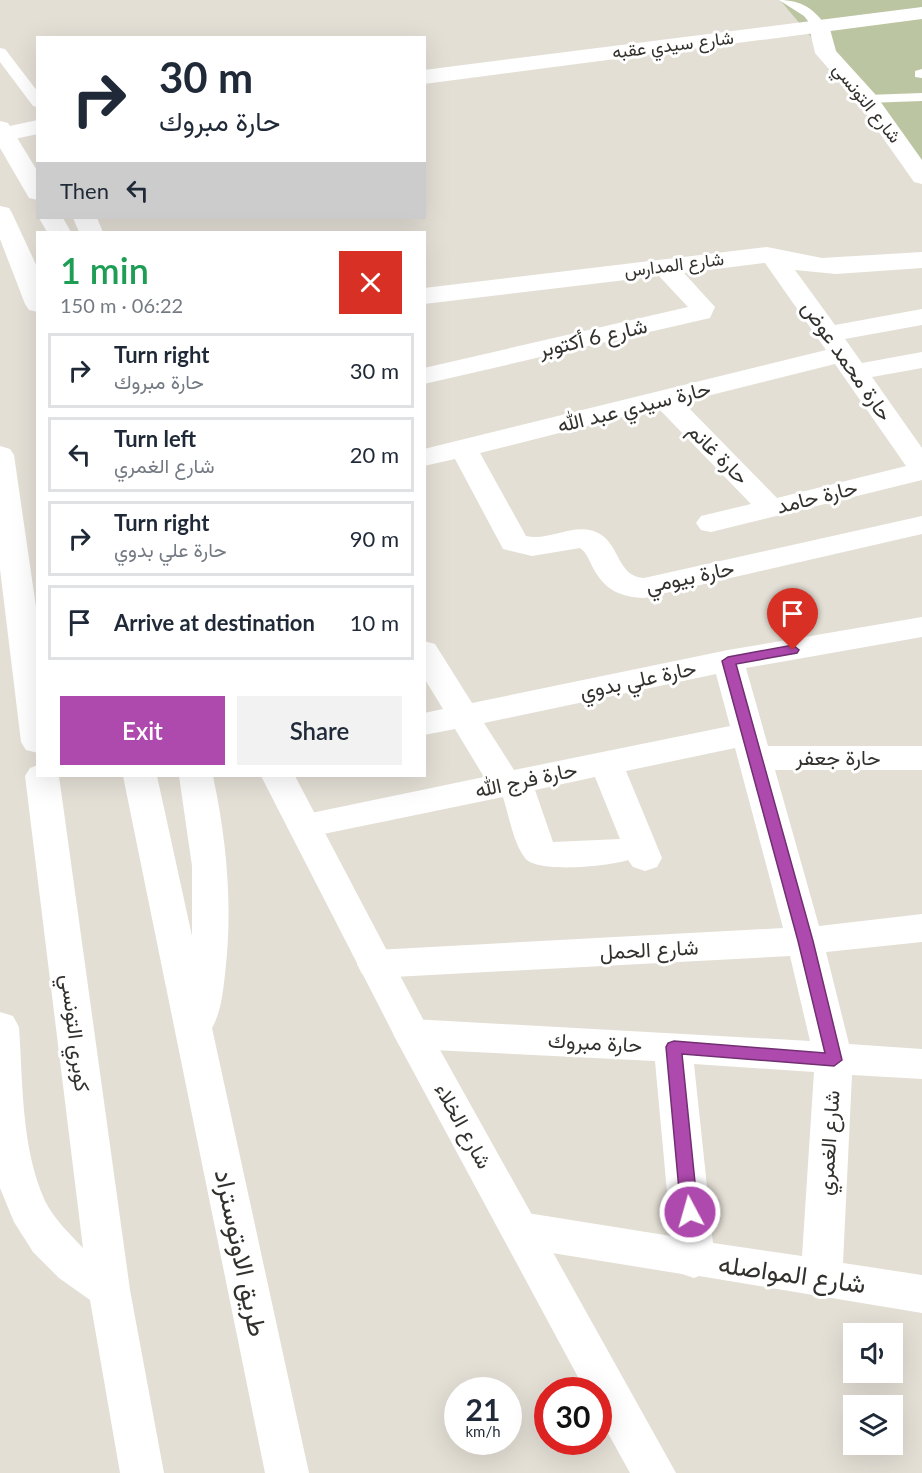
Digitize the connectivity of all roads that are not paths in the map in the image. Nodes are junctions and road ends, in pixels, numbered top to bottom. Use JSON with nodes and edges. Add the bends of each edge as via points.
{"nodes":[{"id":1,"x":786,"y":0,"type":"edge"},
{"id":2,"x":922,"y":13,"type":"edge"},
{"id":3,"x":820,"y":27,"type":"junction"},
{"id":4,"x":0,"y":52,"type":"edge"},
{"id":5,"x":426,"y":76,"type":"edge"},
{"id":6,"x":922,"y":97,"type":"edge"},
{"id":7,"x":867,"y":99,"type":"junction"},
{"id":8,"x":36,"y":100,"type":"edge"},
{"id":9,"x":36,"y":127,"type":"edge"},
{"id":10,"x":0,"y":128,"type":"edge"},
{"id":11,"x":0,"y":135,"type":"edge"},
{"id":12,"x":919,"y":166,"type":"edge"},
{"id":13,"x":36,"y":190,"type":"edge"},
{"id":14,"x":0,"y":213,"type":"edge"},
{"id":15,"x":772,"y":255,"type":"junction"},
{"id":16,"x":922,"y":260,"type":"edge"},
{"id":17,"x":664,"y":266,"type":"junction"},
{"id":18,"x":426,"y":296,"type":"edge"},
{"id":19,"x":36,"y":299,"type":"edge"},
{"id":20,"x":922,"y":317,"type":"edge"},
{"id":21,"x":843,"y":354,"type":"junction"},
{"id":22,"x":921,"y":360,"type":"edge"},
{"id":23,"x":426,"y":376,"type":"edge"},
{"id":24,"x":664,"y":399,"type":"junction"},
{"id":25,"x":464,"y":449,"type":"junction"},
{"id":26,"x":0,"y":455,"type":"edge"},
{"id":27,"x":426,"y":458,"type":"edge"},
{"id":28,"x":919,"y":458,"type":"edge"},
{"id":29,"x":771,"y":508,"type":"junction"},
{"id":30,"x":711,"y":523,"type":"dead end"},
{"id":31,"x":922,"y":525,"type":"edge"},
{"id":32,"x":922,"y":627,"type":"edge"},
{"id":33,"x":426,"y":654,"type":"edge"},
{"id":34,"x":728,"y":661,"type":"junction"},
{"id":35,"x":465,"y":716,"type":"junction"},
{"id":36,"x":426,"y":724,"type":"edge"},
{"id":37,"x":36,"y":727,"type":"edge"},
{"id":38,"x":751,"y":746,"type":"junction"},
{"id":39,"x":922,"y":758,"type":"edge"},
{"id":40,"x":606,"y":763,"type":"junction"},
{"id":41,"x":42,"y":777,"type":"edge"},
{"id":42,"x":140,"y":777,"type":"edge"},
{"id":43,"x":196,"y":777,"type":"edge"},
{"id":44,"x":279,"y":777,"type":"edge"},
{"id":45,"x":510,"y":783,"type":"junction"},
{"id":46,"x":304,"y":826,"type":"junction"},
{"id":47,"x":922,"y":928,"type":"edge"},
{"id":48,"x":806,"y":941,"type":"junction"},
{"id":49,"x":375,"y":964,"type":"junction"},
{"id":50,"x":0,"y":1027,"type":"edge"},
{"id":51,"x":196,"y":1034,"type":"junction"},
{"id":52,"x":412,"y":1034,"type":"junction"},
{"id":53,"x":674,"y":1047,"type":"junction"},
{"id":54,"x":834,"y":1060,"type":"junction"},
{"id":55,"x":922,"y":1064,"type":"edge"},
{"id":56,"x":521,"y":1230,"type":"junction"},
{"id":57,"x":694,"y":1260,"type":"junction"},
{"id":58,"x":821,"y":1278,"type":"junction"},
{"id":59,"x":109,"y":1290,"type":"junction"},
{"id":60,"x":922,"y":1294,"type":"edge"},
{"id":61,"x":142,"y":1473,"type":"edge"},
{"id":62,"x":287,"y":1473,"type":"edge"},
{"id":63,"x":654,"y":1473,"type":"edge"}],
"edges":[{"from":1,"to":3,"type":"lane","via":[[809,13]]},
{"from":2,"to":3,"type":"main road","name":"شارع سيدي عقبه"},
{"from":3,"to":5,"type":"main road","name":"شارع سيدي عقبه"},
{"from":3,"to":7,"type":"main road","name":"شارع التونسي","via":[[826,53]]},
{"from":4,"to":8,"type":"lane"},
{"from":6,"to":7,"type":"lane"},
{"from":7,"to":12,"type":"main road","name":"شارع التونسي"},
{"from":9,"to":11,"type":"main road"},
{"from":10,"to":13,"type":"main road"},
{"from":14,"to":19,"type":"main road"},
{"from":15,"to":16,"type":"main road","name":"شارع المدارس","via":[[822,265]]},
{"from":15,"to":17,"type":"main road","name":"شارع المدارس"},
{"from":15,"to":21,"type":"main road","name":"حارة محمد عوض"},
{"from":17,"to":18,"type":"main road","name":"شارع المدارس"},
{"from":17,"to":23,"type":"main road","name":"شارع 6 أكتوبر","via":[[702,307],[701,312]]},
{"from":20,"to":21,"type":"main road"},
{"from":21,"to":22,"type":"main road"},
{"from":21,"to":24,"type":"main road","name":"حارة سيدي عبد الله"},
{"from":21,"to":28,"type":"main road","name":"حارة محمد عوض"},
{"from":24,"to":25,"type":"main road","name":"حارة سيدي عبد الله"},
{"from":24,"to":29,"type":"main road","name":"حارة غانم"},
{"from":25,"to":27,"type":"main road","name":"حارة سيدي عبد الله"},
{"from":25,"to":31,"type":"main road","name":"حارة بيومي","via":[[514,542],[538,547],[587,539],[615,579],[630,587],[644,588]]},
{"from":26,"to":37,"type":"main road"},
{"from":28,"to":29,"type":"main road","name":"حارة حامد"},
{"from":29,"to":30,"type":"main road","name":"حارة حامد"},
{"from":32,"to":34,"type":"main road","name":"حارة علي بدوي"},
{"from":33,"to":35,"type":"main road"},
{"from":34,"to":35,"type":"main road","name":"حارة علي بدوي"},
{"from":34,"to":38,"type":"main road","name":"شارع الغمري"},
{"from":35,"to":36,"type":"main road","name":"حارة علي بدوي"},
{"from":35,"to":45,"type":"main road"},
{"from":38,"to":39,"type":"main road","name":"حارة جعفر"},
{"from":38,"to":40,"type":"main road","name":"حارة فرج الله"},
{"from":38,"to":48,"type":"main road","name":"شارع الغمري"},
{"from":40,"to":45,"type":"main road","name":"حارة فرج الله"},
{"from":40,"to":45,"type":"main road","via":[[630,854],[544,855]]},
{"from":41,"to":59,"type":"main road","name":"كوبري التونسي"},
{"from":42,"to":51,"type":"main road"},
{"from":43,"to":51,"type":"main road","via":[[205,816],[211,884],[207,967]]},
{"from":44,"to":46,"type":"main road","name":"شارع الخلاء"},
{"from":45,"to":46,"type":"main road","name":"حارة فرج الله"},
{"from":46,"to":49,"type":"main road","name":"شارع الخلاء"},
{"from":47,"to":48,"type":"main road","name":"شارع الحمل"},
{"from":48,"to":49,"type":"main road","name":"شارع الحمل"},
{"from":48,"to":54,"type":"main road","name":"شارع الغمري"},
{"from":49,"to":52,"type":"main road","name":"شارع الخلاء"},
{"from":50,"to":59,"type":"main road","via":[[9,1168],[18,1199],[33,1228],[54,1254]]},
{"from":51,"to":62,"type":"main road","name":"طريق الاوتوستراد"},
{"from":52,"to":53,"type":"main road","name":"حارة مبروك"},
{"from":52,"to":56,"type":"main road","name":"شارع الخلاء"},
{"from":53,"to":54,"type":"main road","name":"حارة مبروك"},
{"from":53,"to":57,"type":"main road"},
{"from":54,"to":55,"type":"main road","name":"حارة مبروك"},
{"from":54,"to":58,"type":"main road","name":"شارع الغمري"},
{"from":56,"to":57,"type":"main road","name":"شارع المواصله"},
{"from":56,"to":63,"type":"main road","name":"شارع الخلاء"},
{"from":57,"to":58,"type":"main road","name":"شارع المواصله"},
{"from":58,"to":60,"type":"main road","name":"شارع المواصله"},
{"from":59,"to":61,"type":"main road"}]}
